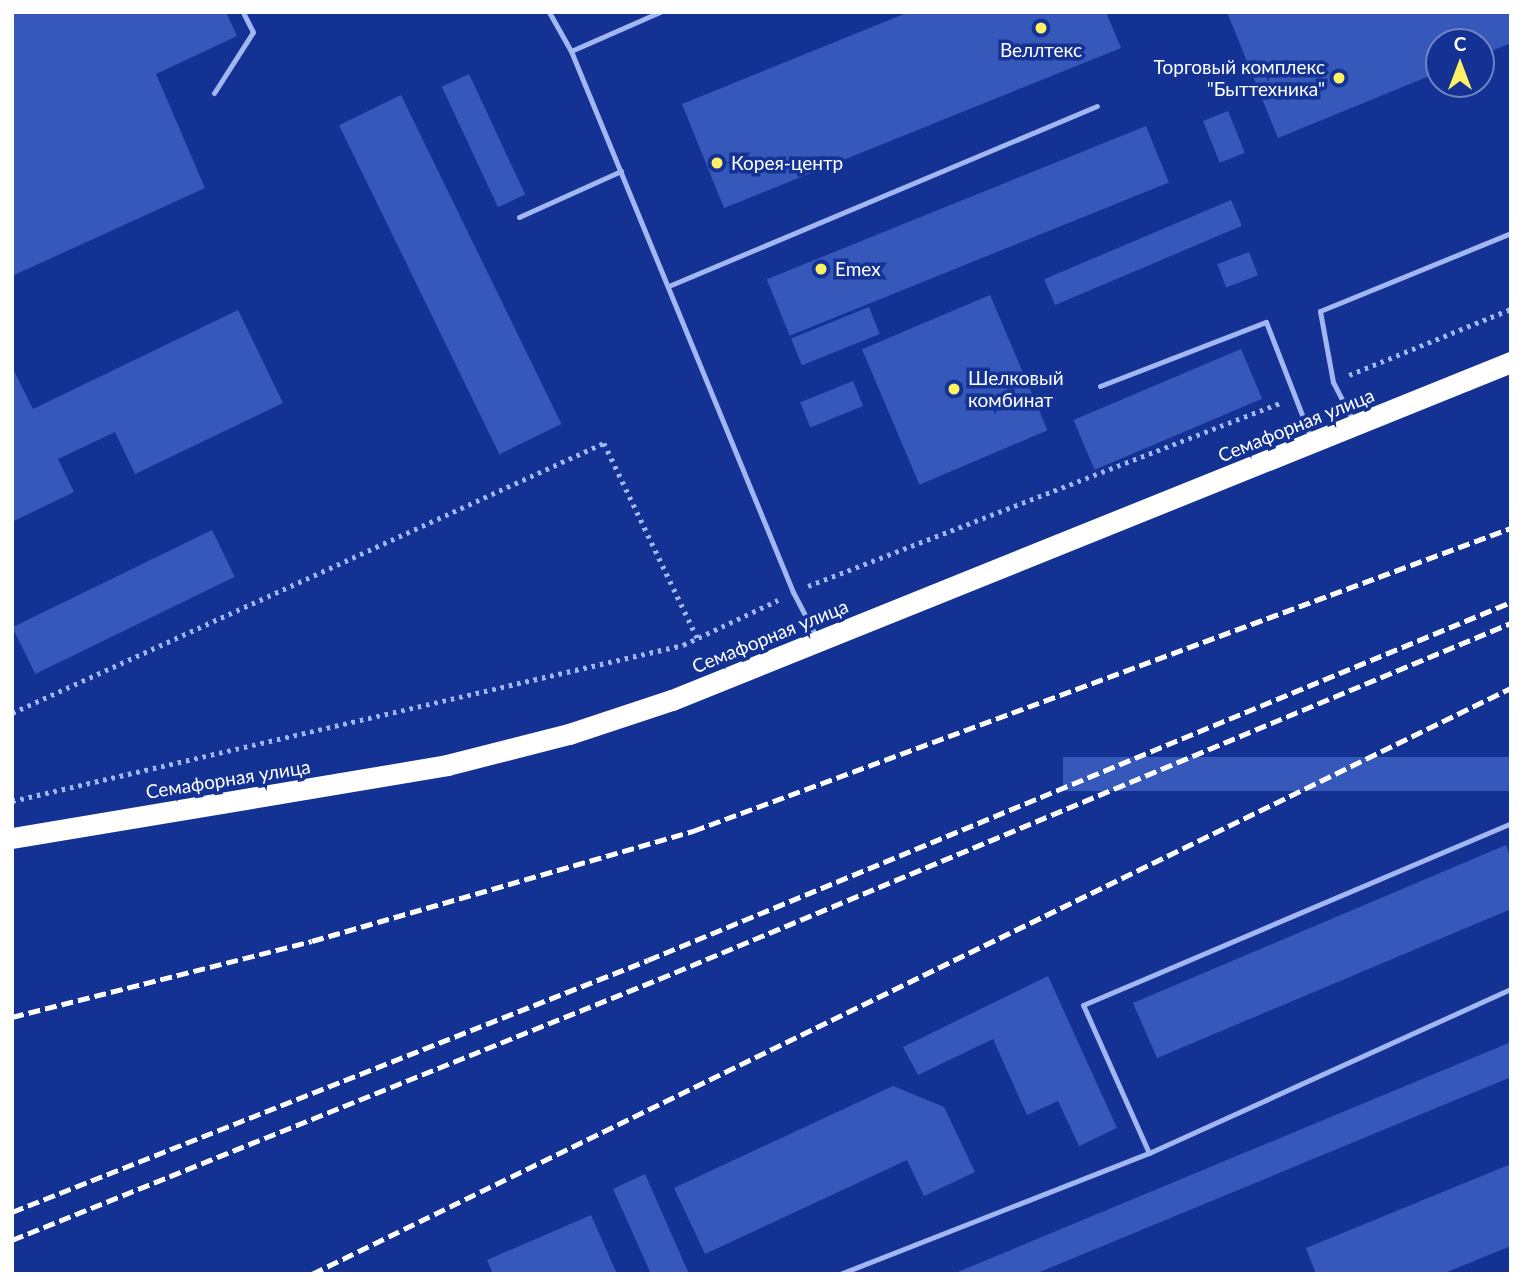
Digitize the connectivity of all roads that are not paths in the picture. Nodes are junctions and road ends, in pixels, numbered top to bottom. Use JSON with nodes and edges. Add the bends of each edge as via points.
{"nodes":[{"id":1,"x":243,"y":12,"type":"edge"},
{"id":2,"x":549,"y":12,"type":"edge"},
{"id":3,"x":660,"y":12,"type":"edge"},
{"id":4,"x":571,"y":51,"type":"junction"},
{"id":5,"x":214,"y":93,"type":"dead end"},
{"id":6,"x":1097,"y":106,"type":"dead end"},
{"id":7,"x":621,"y":171,"type":"junction"},
{"id":8,"x":519,"y":217,"type":"dead end"},
{"id":9,"x":1511,"y":233,"type":"edge"},
{"id":10,"x":671,"y":285,"type":"junction"},
{"id":11,"x":1511,"y":362,"type":"edge"},
{"id":12,"x":1100,"y":386,"type":"dead end"},
{"id":13,"x":1356,"y":426,"type":"junction"},
{"id":14,"x":1314,"y":444,"type":"junction"},
{"id":15,"x":818,"y":641,"type":"junction"},
{"id":16,"x":1511,"y":822,"type":"edge"},
{"id":17,"x":12,"y":838,"type":"edge"},
{"id":18,"x":1511,"y":989,"type":"edge"},
{"id":19,"x":1149,"y":1153,"type":"junction"},
{"id":20,"x":840,"y":1274,"type":"edge"}],
"edges":[{"from":1,"to":5,"type":"lane","via":[[253,32]]},
{"from":2,"to":4,"type":"lane"},
{"from":3,"to":4,"type":"lane"},
{"from":4,"to":7,"type":"lane"},
{"from":6,"to":10,"type":"lane"},
{"from":7,"to":8,"type":"lane"},
{"from":7,"to":10,"type":"lane"},
{"from":9,"to":13,"type":"lane","via":[[1320,312],[1333,382]]},
{"from":10,"to":15,"type":"lane","via":[[793,592]]},
{"from":11,"to":13,"type":"highway","name":"Семафорная улица"},
{"from":12,"to":14,"type":"lane","via":[[1266,322]]},
{"from":13,"to":14,"type":"highway","name":"Семафорная улица"},
{"from":14,"to":15,"type":"highway","name":"Семафорная улица"},
{"from":15,"to":17,"type":"highway","name":"Семафорная улица","via":[[672,700],[569,734],[461,762]]},
{"from":16,"to":19,"type":"lane","via":[[1083,1005]]},
{"from":18,"to":19,"type":"lane"},
{"from":19,"to":20,"type":"lane"}]}
